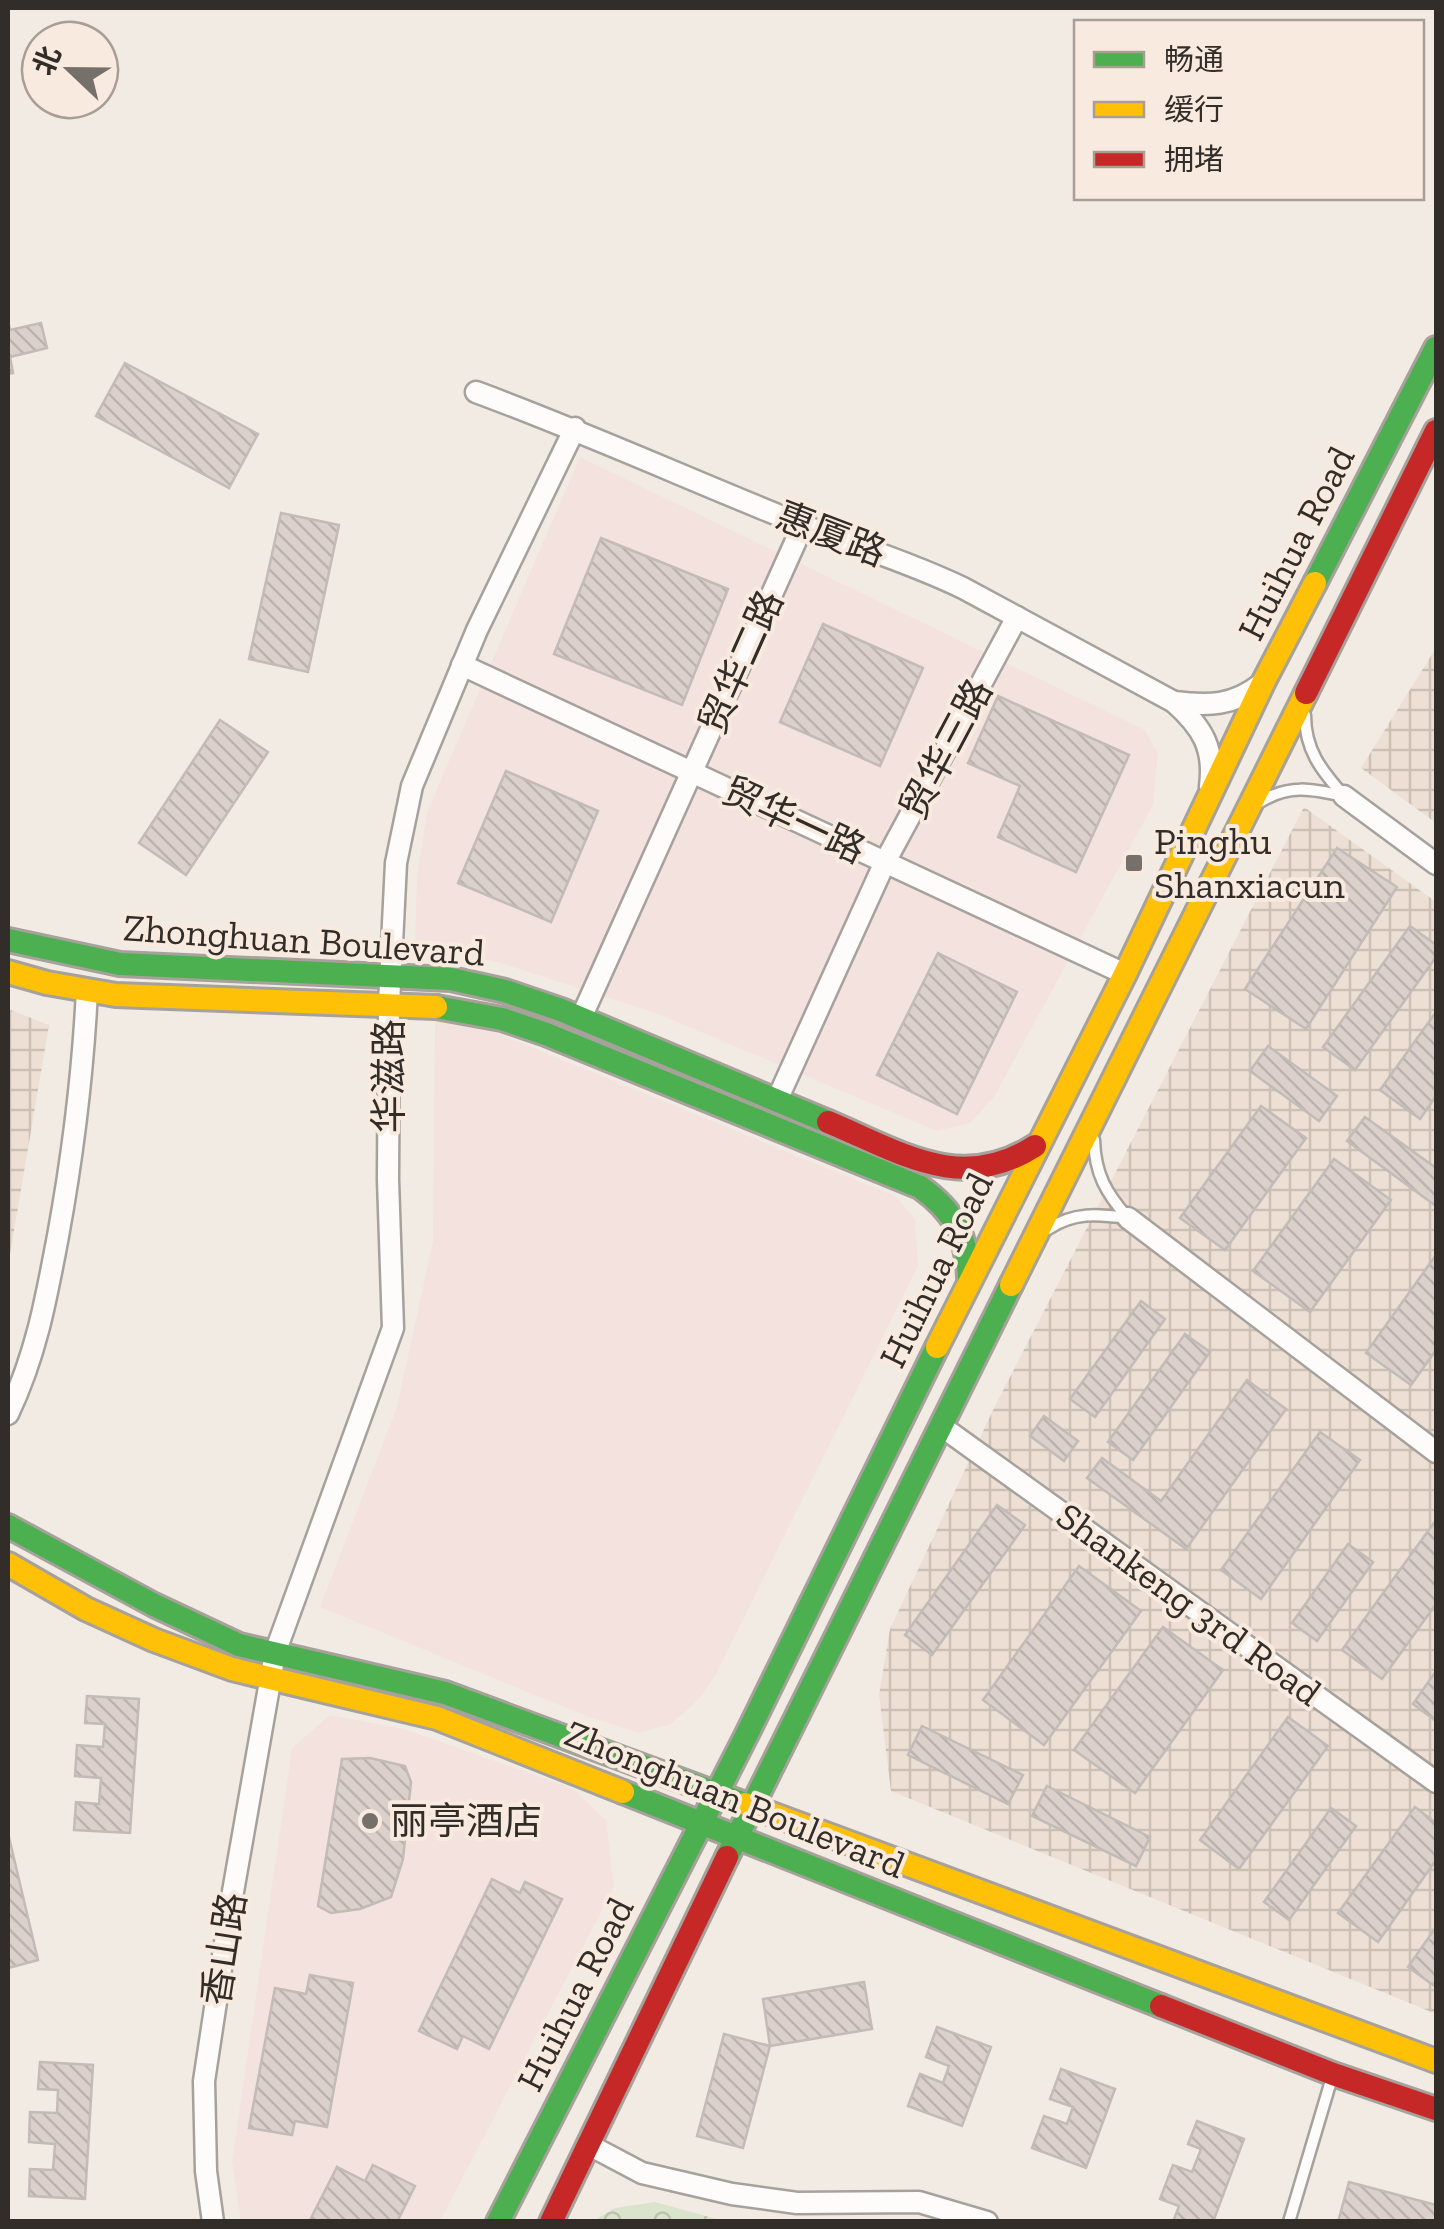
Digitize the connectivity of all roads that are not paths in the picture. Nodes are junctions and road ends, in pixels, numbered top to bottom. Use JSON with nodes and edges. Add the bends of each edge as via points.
{"nodes":[{"id":1,"x":1436,"y":348,"type":"edge"},
{"id":2,"x":476,"y":392,"type":"dead end"},
{"id":3,"x":575,"y":428,"type":"junction"},
{"id":4,"x":1436,"y":432,"type":"edge"},
{"id":5,"x":803,"y":525,"type":"junction"},
{"id":6,"x":1017,"y":617,"type":"junction"},
{"id":7,"x":462,"y":664,"type":"junction"},
{"id":8,"x":1264,"y":681,"type":"junction"},
{"id":9,"x":1305,"y":696,"type":"junction"},
{"id":10,"x":1174,"y":702,"type":"junction"},
{"id":11,"x":691,"y":772,"type":"junction"},
{"id":12,"x":1209,"y":794,"type":"junction"},
{"id":13,"x":1344,"y":796,"type":"junction"},
{"id":14,"x":1248,"y":810,"type":"junction"},
{"id":15,"x":884,"y":862,"type":"junction"},
{"id":16,"x":1436,"y":864,"type":"edge"},
{"id":17,"x":8,"y":940,"type":"edge"},
{"id":18,"x":8,"y":972,"type":"edge"},
{"id":19,"x":1124,"y":974,"type":"junction"},
{"id":20,"x":393,"y":975,"type":"junction"},
{"id":21,"x":88,"y":990,"type":"junction"},
{"id":22,"x":389,"y":1004,"type":"junction"},
{"id":23,"x":581,"y":1018,"type":"junction"},
{"id":24,"x":777,"y":1100,"type":"junction"},
{"id":25,"x":1093,"y":1121,"type":"junction"},
{"id":26,"x":1036,"y":1146,"type":"junction"},
{"id":27,"x":1128,"y":1218,"type":"junction"},
{"id":28,"x":1035,"y":1238,"type":"junction"},
{"id":29,"x":970,"y":1280,"type":"junction"},
{"id":30,"x":8,"y":1414,"type":"edge"},
{"id":31,"x":941,"y":1426,"type":"junction"},
{"id":32,"x":1436,"y":1452,"type":"edge"},
{"id":33,"x":8,"y":1526,"type":"edge"},
{"id":34,"x":8,"y":1564,"type":"edge"},
{"id":35,"x":275,"y":1653,"type":"junction"},
{"id":36,"x":272,"y":1679,"type":"junction"},
{"id":37,"x":1436,"y":1782,"type":"edge"},
{"id":38,"x":716,"y":1794,"type":"junction"},
{"id":39,"x":752,"y":1807,"type":"junction"},
{"id":40,"x":701,"y":1824,"type":"junction"},
{"id":41,"x":736,"y":1837,"type":"junction"},
{"id":42,"x":1436,"y":2061,"type":"edge"},
{"id":43,"x":1333,"y":2074,"type":"junction"},
{"id":44,"x":1436,"y":2109,"type":"edge"},
{"id":45,"x":589,"y":2145,"type":"junction"},
{"id":46,"x":214,"y":2222,"type":"edge"},
{"id":47,"x":498,"y":2222,"type":"edge"},
{"id":48,"x":552,"y":2222,"type":"edge"},
{"id":49,"x":988,"y":2222,"type":"edge"},
{"id":50,"x":1288,"y":2222,"type":"edge"}],
"edges":[{"from":1,"to":8,"type":"street","name":"Huihua Road"},
{"from":2,"to":3,"type":"street","name":"惠厦路"},
{"from":3,"to":5,"type":"street","name":"惠厦路"},
{"from":3,"to":7,"type":"street","name":"华滋路"},
{"from":4,"to":9,"type":"street","name":"Huihua Road"},
{"from":5,"to":6,"type":"street","name":"惠厦路","via":[[929,571]]},
{"from":5,"to":11,"type":"street","name":"贸华二路"},
{"from":6,"to":10,"type":"street","name":"惠厦路"},
{"from":6,"to":15,"type":"street","name":"贸华三路"},
{"from":7,"to":11,"type":"street","name":"贸华一路"},
{"from":7,"to":20,"type":"street","name":"华滋路","via":[[412,786],[396,863]]},
{"from":8,"to":10,"type":"street","via":[[1227,704]]},
{"from":8,"to":12,"type":"street","name":"Huihua Road"},
{"from":9,"to":13,"type":"lane","via":[[1305,735],[1317,766]]},
{"from":9,"to":14,"type":"street","name":"Huihua Road"},
{"from":10,"to":12,"type":"street","via":[[1208,741]]},
{"from":11,"to":15,"type":"street","name":"贸华一路"},
{"from":11,"to":23,"type":"street","name":"贸华二路"},
{"from":12,"to":19,"type":"street","name":"Huihua Road"},
{"from":13,"to":14,"type":"lane","via":[[1305,787],[1276,792]]},
{"from":13,"to":16,"type":"street"},
{"from":14,"to":25,"type":"street","name":"Huihua Road"},
{"from":15,"to":19,"type":"street","name":"贸华一路"},
{"from":15,"to":24,"type":"street","name":"贸华三路"},
{"from":17,"to":20,"type":"street","name":"Zhonghuan Boulevard","via":[[120,964]]},
{"from":18,"to":21,"type":"street","name":"Zhonghuan Boulevard"},
{"from":19,"to":26,"type":"street","name":"Huihua Road"},
{"from":20,"to":22,"type":"street","name":"华滋路"},
{"from":20,"to":23,"type":"street","name":"Zhonghuan Boulevard","via":[[505,991]]},
{"from":21,"to":22,"type":"street","name":"Zhonghuan Boulevard"},
{"from":21,"to":30,"type":"street","via":[[82,1084],[47,1300]]},
{"from":22,"to":29,"type":"street","name":"Zhonghuan Boulevard","via":[[448,1008],[546,1034],[920,1187],[958,1222],[969,1247]]},
{"from":22,"to":35,"type":"street","name":"华滋路","via":[[393,1328]]},
{"from":23,"to":24,"type":"street","name":"Zhonghuan Boulevard"},
{"from":24,"to":26,"type":"street","name":"Zhonghuan Boulevard","via":[[958,1170],[1012,1162]]},
{"from":25,"to":27,"type":"lane","via":[[1102,1188]]},
{"from":25,"to":28,"type":"street","name":"Huihua Road"},
{"from":26,"to":29,"type":"street","name":"Huihua Road"},
{"from":27,"to":28,"type":"lane","via":[[1092,1213],[1062,1220]]},
{"from":27,"to":32,"type":"street"},
{"from":28,"to":31,"type":"street","name":"Huihua Road"},
{"from":29,"to":38,"type":"street","name":"Huihua Road"},
{"from":31,"to":37,"type":"street","name":"Shankeng 3rd Road"},
{"from":31,"to":39,"type":"street","name":"Huihua Road"},
{"from":33,"to":35,"type":"street","name":"Zhonghuan Boulevard","via":[[154,1605],[239,1645]]},
{"from":34,"to":36,"type":"street","name":"Zhonghuan Boulevard","via":[[137,1632]]},
{"from":35,"to":36,"type":"street","name":"华滋路"},
{"from":35,"to":38,"type":"street","name":"Zhonghuan Boulevard","via":[[445,1692]]},
{"from":36,"to":40,"type":"street","name":"Zhonghuan Boulevard","via":[[437,1718]]},
{"from":36,"to":46,"type":"street","name":"香山路","via":[[204,2080]]},
{"from":38,"to":39,"type":"street","name":"Zhonghuan Boulevard"},
{"from":38,"to":40,"type":"street","name":"Huihua Road"},
{"from":39,"to":41,"type":"street","name":"Huihua Road"},
{"from":39,"to":42,"type":"street","name":"Zhonghuan Boulevard"},
{"from":40,"to":41,"type":"street","name":"Zhonghuan Boulevard"},
{"from":40,"to":47,"type":"street","name":"Huihua Road"},
{"from":41,"to":43,"type":"street","name":"Zhonghuan Boulevard"},
{"from":41,"to":45,"type":"street","name":"Huihua Road"},
{"from":43,"to":44,"type":"street","name":"Zhonghuan Boulevard"},
{"from":43,"to":50,"type":"lane"},
{"from":45,"to":48,"type":"street","name":"Huihua Road"},
{"from":45,"to":49,"type":"street","via":[[642,2173],[732,2194],[797,2202],[919,2202]]}]}
